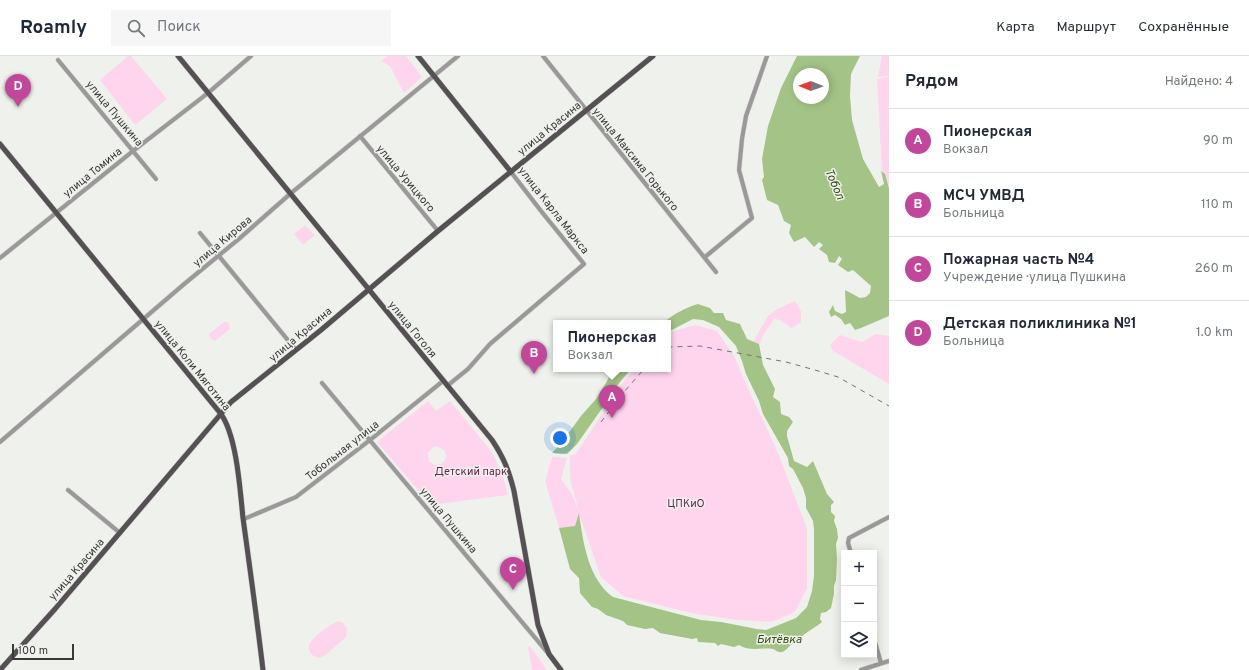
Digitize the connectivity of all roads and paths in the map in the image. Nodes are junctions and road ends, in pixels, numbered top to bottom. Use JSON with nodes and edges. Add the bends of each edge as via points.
{"nodes":[{"id":1,"x":178,"y":56,"type":"edge"},
{"id":2,"x":251,"y":56,"type":"edge"},
{"id":3,"x":418,"y":56,"type":"edge"},
{"id":4,"x":458,"y":56,"type":"edge"},
{"id":5,"x":543,"y":56,"type":"edge"},
{"id":6,"x":653,"y":56,"type":"edge"},
{"id":7,"x":767,"y":56,"type":"edge"},
{"id":8,"x":58,"y":60,"type":"dead end"},
{"id":9,"x":434,"y":76,"type":"junction"},
{"id":10,"x":208,"y":93,"type":"junction"},
{"id":11,"x":586,"y":111,"type":"junction"},
{"id":12,"x":360,"y":136,"type":"junction"},
{"id":13,"x":0,"y":144,"type":"edge"},
{"id":14,"x":133,"y":151,"type":"junction"},
{"id":15,"x":511,"y":172,"type":"junction"},
{"id":16,"x":156,"y":179,"type":"dead end"},
{"id":17,"x":290,"y":194,"type":"junction"},
{"id":18,"x":56,"y":213,"type":"junction"},
{"id":19,"x":438,"y":231,"type":"junction"},
{"id":20,"x":200,"y":232,"type":"dead end"},
{"id":21,"x":219,"y":256,"type":"junction"},
{"id":22,"x":705,"y":257,"type":"junction"},
{"id":23,"x":0,"y":258,"type":"edge"},
{"id":24,"x":716,"y":272,"type":"dead end"},
{"id":25,"x":368,"y":290,"type":"junction"},
{"id":26,"x":143,"y":320,"type":"junction"},
{"id":27,"x":296,"y":350,"type":"junction"},
{"id":28,"x":443,"y":381,"type":"junction"},
{"id":29,"x":322,"y":383,"type":"dead end"},
{"id":30,"x":447,"y":386,"type":"junction"},
{"id":31,"x":221,"y":414,"type":"junction"},
{"id":32,"x":370,"y":440,"type":"junction"},
{"id":33,"x":0,"y":442,"type":"edge"},
{"id":34,"x":68,"y":490,"type":"dead end"},
{"id":35,"x":889,"y":517,"type":"edge"},
{"id":36,"x":244,"y":519,"type":"junction"},
{"id":37,"x":120,"y":533,"type":"junction"},
{"id":38,"x":850,"y":550,"type":"edge"},
{"id":39,"x":877,"y":649,"type":"edge"},
{"id":40,"x":549,"y":654,"type":"junction"},
{"id":41,"x":889,"y":661,"type":"edge"},
{"id":42,"x":881,"y":663,"type":"junction"},
{"id":43,"x":0,"y":670,"type":"edge"},
{"id":44,"x":263,"y":670,"type":"edge"},
{"id":45,"x":561,"y":670,"type":"edge"},
{"id":46,"x":861,"y":670,"type":"edge"}],
"edges":[{"from":1,"to":10,"type":"main road","name":"улица Гоголя"},
{"from":2,"to":10,"type":"street","name":"улица Томина"},
{"from":3,"to":9,"type":"main road","name":"улица Карла Маркса"},
{"from":4,"to":9,"type":"street","name":"улица Кирова"},
{"from":5,"to":11,"type":"street","name":"улица Максима Горького"},
{"from":6,"to":11,"type":"main road","name":"улица Красина"},
{"from":7,"to":22,"type":"street","via":[[746,116],[739,170],[752,218]]},
{"from":8,"to":14,"type":"street","name":"улица Пушкина"},
{"from":9,"to":12,"type":"street","name":"улица Кирова"},
{"from":9,"to":15,"type":"main road","name":"улица Карла Маркса"},
{"from":10,"to":14,"type":"street","name":"улица Томина"},
{"from":10,"to":17,"type":"main road","name":"улица Гоголя"},
{"from":11,"to":15,"type":"main road","name":"улица Красина"},
{"from":11,"to":22,"type":"street","name":"улица Максима Горького"},
{"from":12,"to":17,"type":"street","name":"улица Кирова"},
{"from":12,"to":19,"type":"street","name":"улица Урицкого"},
{"from":13,"to":18,"type":"main road","name":"улица Коли Мяготина"},
{"from":14,"to":16,"type":"street","name":"улица Пушкина"},
{"from":14,"to":18,"type":"street","name":"улица Томина"},
{"from":15,"to":19,"type":"main road","name":"улица Красина"},
{"from":15,"to":30,"type":"street","name":"улица Карла Маркса","via":[[584,264],[490,344],[468,369]]},
{"from":17,"to":21,"type":"street","name":"улица Кирова"},
{"from":17,"to":25,"type":"main road","name":"улица Гоголя"},
{"from":18,"to":23,"type":"street","name":"улица Томина"},
{"from":18,"to":26,"type":"main road","name":"улица Коли Мяготина"},
{"from":19,"to":25,"type":"main road","name":"улица Красина"},
{"from":20,"to":21,"type":"street"},
{"from":21,"to":26,"type":"street","name":"улица Кирова"},
{"from":21,"to":27,"type":"street"},
{"from":22,"to":24,"type":"street","name":"улица Максима Горького"},
{"from":25,"to":27,"type":"main road","name":"улица Красина"},
{"from":25,"to":28,"type":"main road","name":"улица Гоголя"},
{"from":26,"to":31,"type":"main road","name":"улица Коли Мяготина"},
{"from":26,"to":33,"type":"street","name":"улица Кирова"},
{"from":27,"to":31,"type":"main road","name":"улица Красина","via":[[231,402]]},
{"from":28,"to":30,"type":"main road","name":"улица Гоголя"},
{"from":28,"to":32,"type":"street","name":"Тобольная улица"},
{"from":29,"to":32,"type":"street","name":"улица Пушкина"},
{"from":30,"to":40,"type":"main road","name":"улица Гоголя","via":[[492,440],[508,469],[538,625]]},
{"from":31,"to":36,"type":"main road","name":"улица Коли Мяготина","via":[[231,436]]},
{"from":31,"to":37,"type":"main road","name":"улица Красина"},
{"from":32,"to":36,"type":"street","name":"Тобольная улица","via":[[296,498]]},
{"from":32,"to":40,"type":"street","name":"улица Пушкина"},
{"from":34,"to":37,"type":"street"},
{"from":35,"to":38,"type":"street","via":[[849,538]]},
{"from":36,"to":44,"type":"main road","name":"улица Коли Мяготина"},
{"from":37,"to":43,"type":"main road","name":"улица Красина"},
{"from":39,"to":42,"type":"street"},
{"from":40,"to":45,"type":"main road","name":"улица Пушкина"},
{"from":41,"to":42,"type":"street"},
{"from":42,"to":46,"type":"street"}]}
